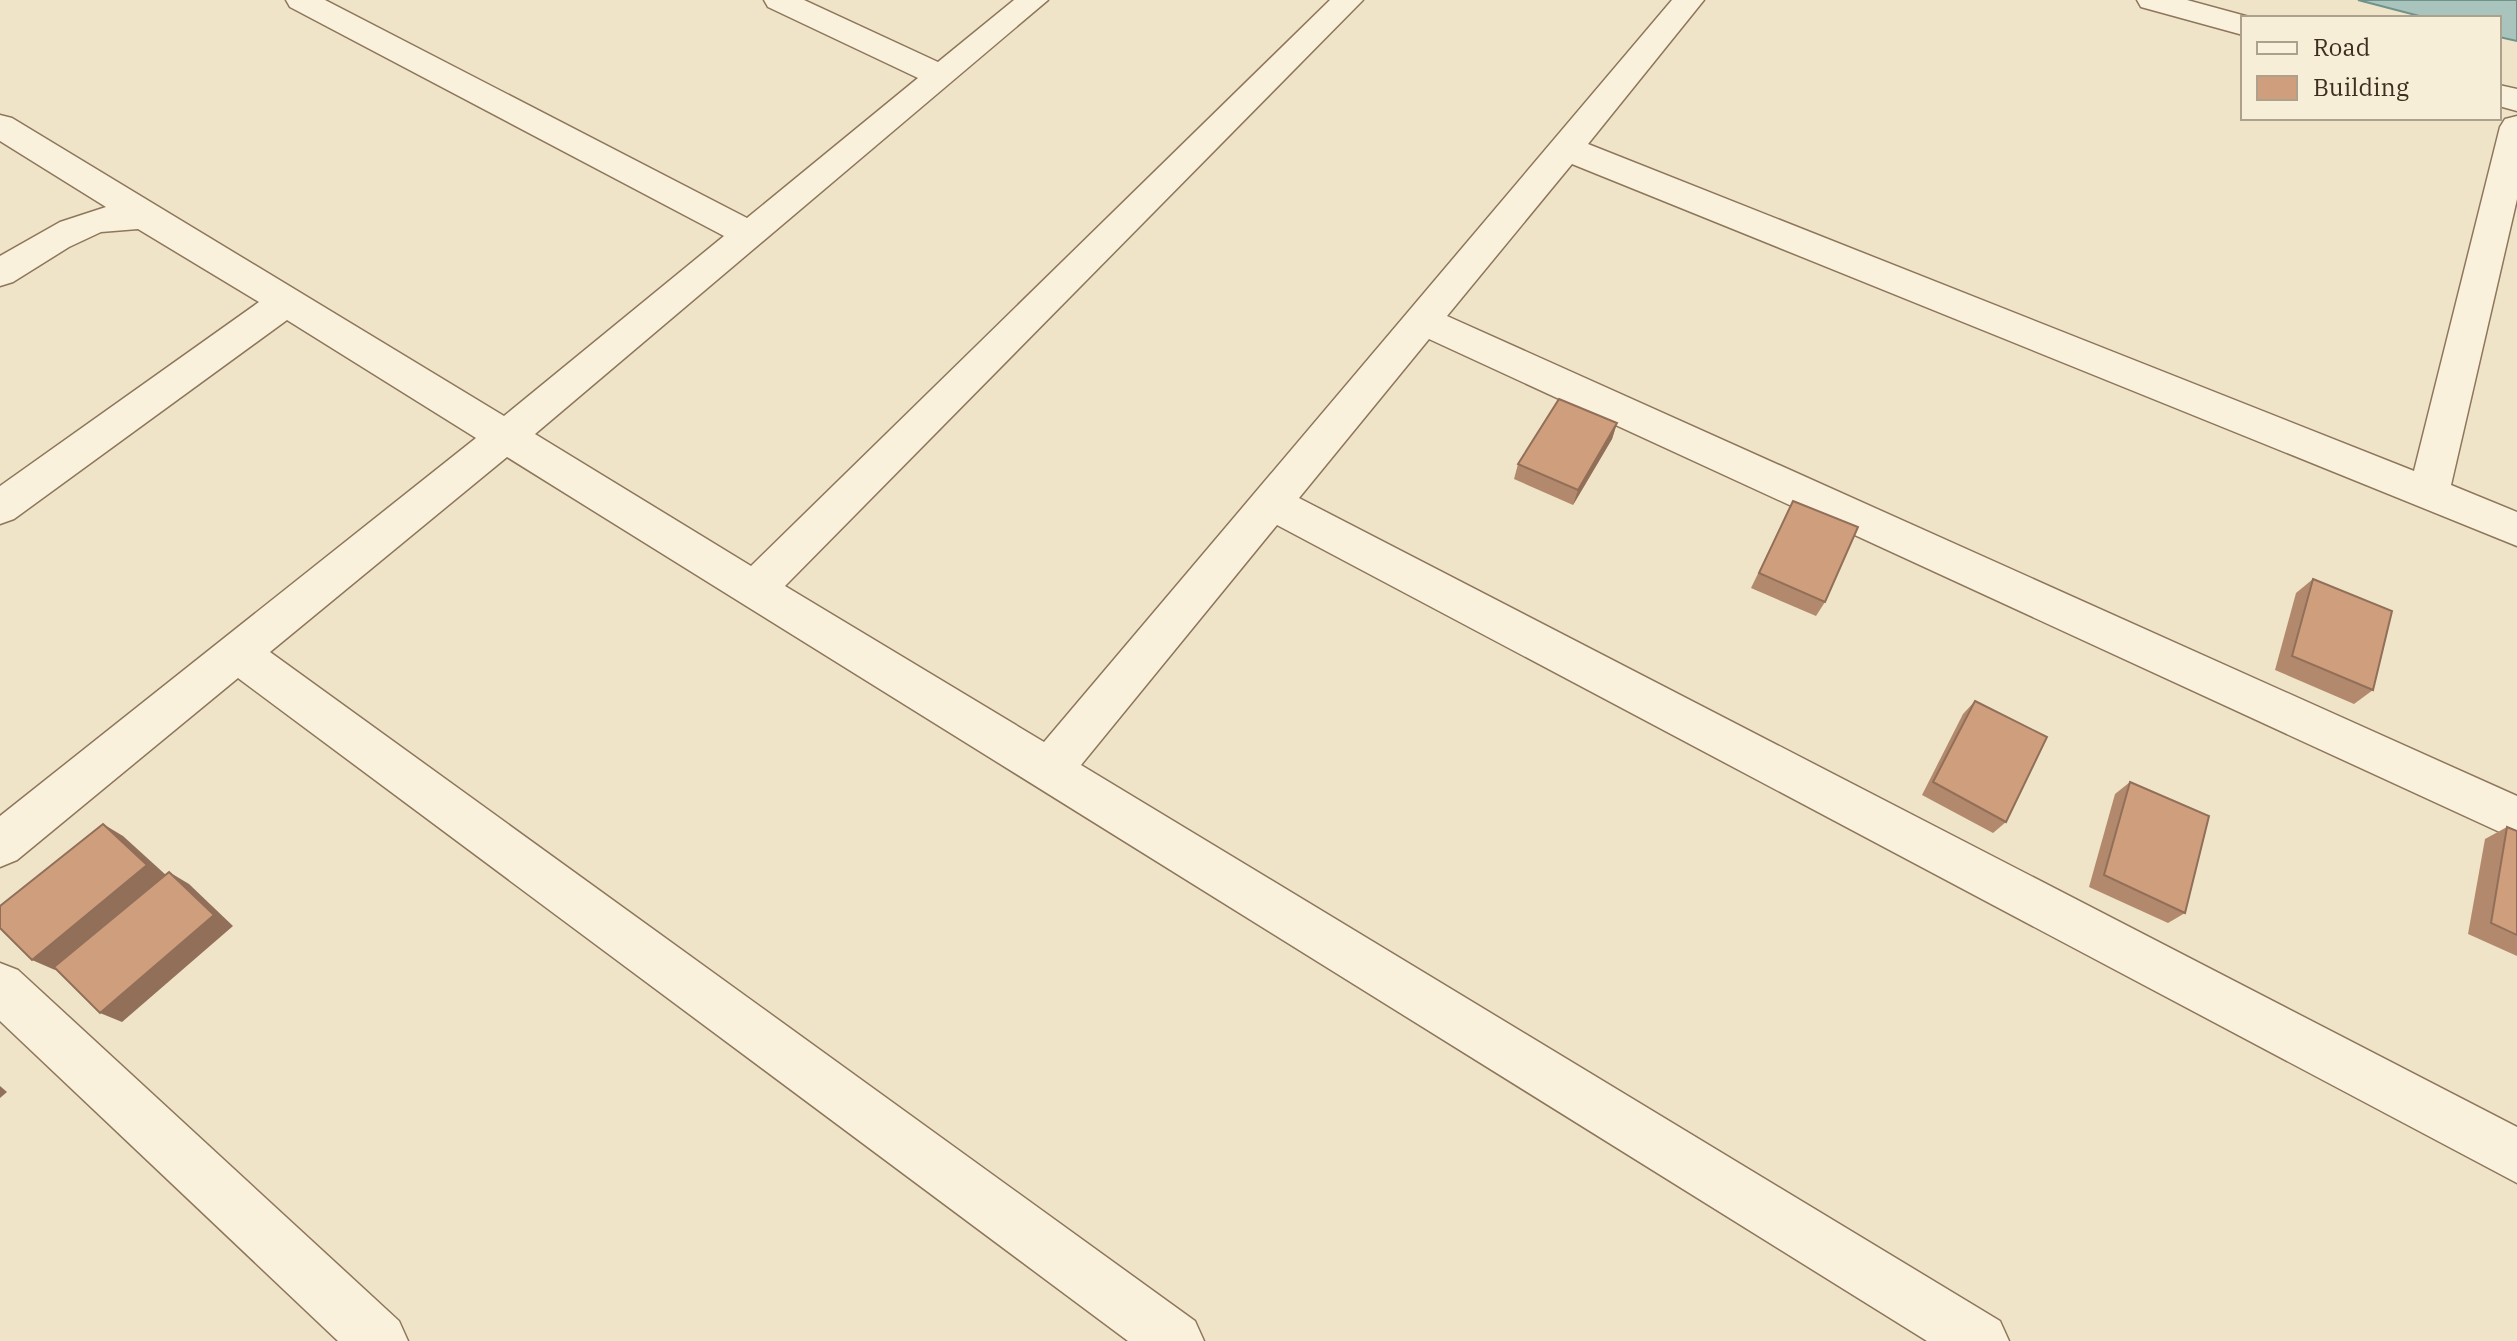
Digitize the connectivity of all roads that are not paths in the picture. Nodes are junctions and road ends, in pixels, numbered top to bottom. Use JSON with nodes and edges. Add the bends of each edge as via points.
{"nodes":[{"id":1,"x":301,"y":0,"type":"edge"},
{"id":2,"x":779,"y":0,"type":"edge"},
{"id":3,"x":1033,"y":0,"type":"edge"},
{"id":4,"x":1348,"y":0,"type":"edge"},
{"id":5,"x":1689,"y":0,"type":"edge"},
{"id":6,"x":2152,"y":0,"type":"edge"},
{"id":7,"x":2241,"y":24,"type":"edge"},
{"id":8,"x":941,"y":76,"type":"junction"},
{"id":9,"x":0,"y":126,"type":"edge"},
{"id":10,"x":2517,"y":127,"type":"edge"},
{"id":11,"x":1565,"y":148,"type":"junction"},
{"id":12,"x":150,"y":218,"type":"junction"},
{"id":13,"x":749,"y":234,"type":"junction"},
{"id":14,"x":0,"y":273,"type":"edge"},
{"id":15,"x":286,"y":302,"type":"junction"},
{"id":16,"x":1421,"y":320,"type":"junction"},
{"id":17,"x":506,"y":436,"type":"junction"},
{"id":18,"x":2429,"y":493,"type":"junction"},
{"id":19,"x":1271,"y":502,"type":"junction"},
{"id":20,"x":0,"y":508,"type":"edge"},
{"id":21,"x":2517,"y":529,"type":"edge"},
{"id":22,"x":755,"y":589,"type":"junction"},
{"id":23,"x":239,"y":654,"type":"junction"},
{"id":24,"x":1049,"y":770,"type":"junction"},
{"id":25,"x":2517,"y":819,"type":"edge"},
{"id":26,"x":0,"y":845,"type":"edge"},
{"id":27,"x":0,"y":987,"type":"edge"},
{"id":28,"x":2517,"y":1156,"type":"edge"},
{"id":29,"x":379,"y":1341,"type":"edge"},
{"id":30,"x":1175,"y":1341,"type":"edge"},
{"id":31,"x":1980,"y":1341,"type":"edge"}],
"edges":[{"from":1,"to":13,"type":"street"},
{"from":2,"to":8,"type":"street"},
{"from":3,"to":8,"type":"street"},
{"from":4,"to":22,"type":"street"},
{"from":5,"to":11,"type":"street"},
{"from":6,"to":7,"type":"street"},
{"from":8,"to":13,"type":"street"},
{"from":9,"to":12,"type":"street"},
{"from":10,"to":18,"type":"street"},
{"from":11,"to":16,"type":"street"},
{"from":11,"to":18,"type":"street"},
{"from":12,"to":14,"type":"street","via":[[116,216],[86,226]]},
{"from":12,"to":15,"type":"street"},
{"from":13,"to":17,"type":"street"},
{"from":15,"to":17,"type":"street"},
{"from":15,"to":20,"type":"street"},
{"from":16,"to":19,"type":"street"},
{"from":16,"to":25,"type":"street"},
{"from":17,"to":22,"type":"street"},
{"from":17,"to":23,"type":"street"},
{"from":18,"to":21,"type":"street"},
{"from":19,"to":24,"type":"street"},
{"from":19,"to":28,"type":"street"},
{"from":22,"to":24,"type":"street"},
{"from":23,"to":26,"type":"street"},
{"from":23,"to":30,"type":"street"},
{"from":24,"to":31,"type":"street"},
{"from":27,"to":29,"type":"street"}]}
